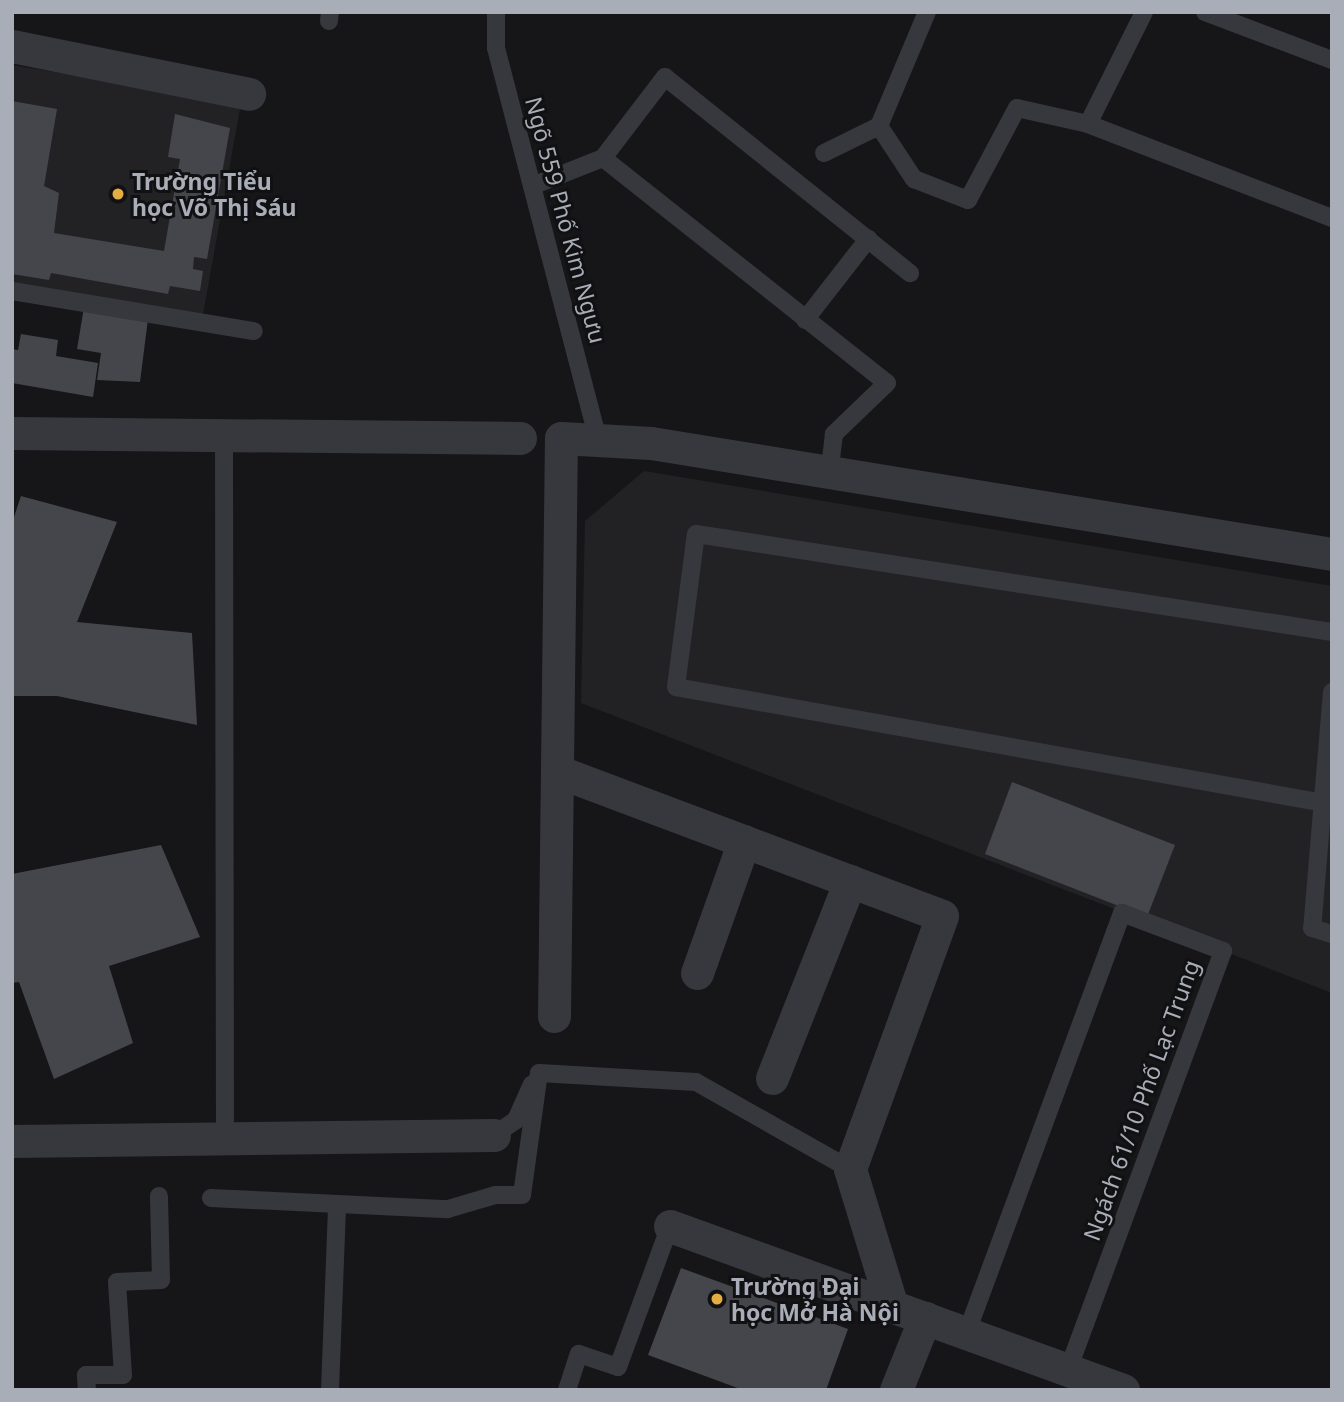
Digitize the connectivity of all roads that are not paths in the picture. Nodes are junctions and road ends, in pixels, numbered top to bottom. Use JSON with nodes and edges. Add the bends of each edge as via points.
{"nodes":[{"id":1,"x":496,"y":12,"type":"edge"},
{"id":2,"x":927,"y":12,"type":"edge"},
{"id":3,"x":1144,"y":12,"type":"edge"},
{"id":4,"x":1205,"y":12,"type":"edge"},
{"id":5,"x":12,"y":46,"type":"edge"},
{"id":6,"x":1332,"y":60,"type":"edge"},
{"id":7,"x":249,"y":94,"type":"dead end"},
{"id":8,"x":1088,"y":124,"type":"junction"},
{"id":9,"x":879,"y":126,"type":"junction"},
{"id":10,"x":824,"y":153,"type":"dead end"},
{"id":11,"x":603,"y":158,"type":"junction"},
{"id":12,"x":531,"y":186,"type":"junction"},
{"id":13,"x":1332,"y":218,"type":"edge"},
{"id":14,"x":868,"y":239,"type":"junction"},
{"id":15,"x":910,"y":272,"type":"dead end"},
{"id":16,"x":12,"y":291,"type":"edge"},
{"id":17,"x":805,"y":320,"type":"junction"},
{"id":18,"x":254,"y":331,"type":"dead end"},
{"id":19,"x":12,"y":433,"type":"edge"},
{"id":20,"x":224,"y":435,"type":"junction"},
{"id":21,"x":520,"y":438,"type":"dead end"},
{"id":22,"x":598,"y":439,"type":"junction"},
{"id":23,"x":829,"y":472,"type":"junction"},
{"id":24,"x":1332,"y":554,"type":"edge"},
{"id":25,"x":1332,"y":632,"type":"edge"},
{"id":26,"x":1332,"y":692,"type":"edge"},
{"id":27,"x":557,"y":771,"type":"junction"},
{"id":28,"x":1324,"y":803,"type":"junction"},
{"id":29,"x":744,"y":841,"type":"junction"},
{"id":30,"x":850,"y":881,"type":"junction"},
{"id":31,"x":1332,"y":934,"type":"edge"},
{"id":32,"x":697,"y":973,"type":"dead end"},
{"id":33,"x":554,"y":1016,"type":"dead end"},
{"id":34,"x":772,"y":1078,"type":"dead end"},
{"id":35,"x":538,"y":1081,"type":"junction"},
{"id":36,"x":494,"y":1135,"type":"joint"},
{"id":37,"x":12,"y":1141,"type":"edge"},
{"id":38,"x":225,"y":1143,"type":"junction"},
{"id":39,"x":850,"y":1169,"type":"junction"},
{"id":40,"x":159,"y":1196,"type":"dead end"},
{"id":41,"x":211,"y":1198,"type":"dead end"},
{"id":42,"x":337,"y":1206,"type":"junction"},
{"id":43,"x":670,"y":1226,"type":"joint"},
{"id":44,"x":892,"y":1306,"type":"junction"},
{"id":45,"x":925,"y":1318,"type":"junction"},
{"id":46,"x":967,"y":1332,"type":"junction"},
{"id":47,"x":1069,"y":1367,"type":"junction"},
{"id":48,"x":1113,"y":1388,"type":"edge"},
{"id":49,"x":87,"y":1390,"type":"edge"},
{"id":50,"x":330,"y":1390,"type":"edge"},
{"id":51,"x":567,"y":1390,"type":"edge"},
{"id":52,"x":896,"y":1390,"type":"edge"}],
"edges":[{"from":1,"to":12,"type":"lane","name":"Ngõ 559 Phố Kim Ngưu","via":[[496,47]]},
{"from":2,"to":9,"type":"lane"},
{"from":3,"to":8,"type":"lane"},
{"from":4,"to":6,"type":"lane"},
{"from":5,"to":7,"type":"street"},
{"from":8,"to":9,"type":"lane","via":[[1017,108],[968,200],[914,178]]},
{"from":8,"to":13,"type":"lane"},
{"from":9,"to":10,"type":"lane"},
{"from":11,"to":12,"type":"lane"},
{"from":11,"to":14,"type":"lane","via":[[666,77]]},
{"from":11,"to":17,"type":"lane"},
{"from":12,"to":22,"type":"lane","name":"Ngõ 559 Phố Kim Ngưu"},
{"from":14,"to":15,"type":"lane"},
{"from":14,"to":17,"type":"lane"},
{"from":16,"to":18,"type":"lane"},
{"from":17,"to":23,"type":"lane","via":[[887,383],[834,434]]},
{"from":19,"to":20,"type":"street"},
{"from":20,"to":21,"type":"street"},
{"from":20,"to":38,"type":"lane"},
{"from":22,"to":23,"type":"street"},
{"from":22,"to":27,"type":"street","via":[[561,438]]},
{"from":23,"to":24,"type":"street"},
{"from":25,"to":28,"type":"lane","via":[[696,534],[676,687]]},
{"from":26,"to":28,"type":"lane"},
{"from":27,"to":29,"type":"street"},
{"from":27,"to":33,"type":"street"},
{"from":28,"to":31,"type":"lane","via":[[1312,928]]},
{"from":29,"to":30,"type":"street"},
{"from":29,"to":32,"type":"street"},
{"from":30,"to":34,"type":"street"},
{"from":30,"to":39,"type":"street","via":[[942,916]]},
{"from":35,"to":36,"type":"lane","via":[[528,1086],[516,1120]]},
{"from":35,"to":39,"type":"lane","via":[[539,1073],[696,1082]]},
{"from":35,"to":42,"type":"lane","via":[[522,1195],[495,1195],[448,1209]]},
{"from":36,"to":38,"type":"street"},
{"from":37,"to":38,"type":"street"},
{"from":39,"to":44,"type":"street"},
{"from":40,"to":49,"type":"lane","via":[[161,1280],[117,1282],[123,1375],[86,1376]]},
{"from":41,"to":42,"type":"lane"},
{"from":42,"to":50,"type":"lane"},
{"from":43,"to":44,"type":"street"},
{"from":43,"to":51,"type":"lane","via":[[618,1367],[579,1354]]},
{"from":44,"to":45,"type":"street"},
{"from":45,"to":46,"type":"street"},
{"from":45,"to":52,"type":"street"},
{"from":46,"to":47,"type":"street"},
{"from":46,"to":47,"type":"lane","name":"Ngách 61/10 Phố Lạc Trung","via":[[1122,913],[1223,951]]},
{"from":47,"to":48,"type":"street"}]}
